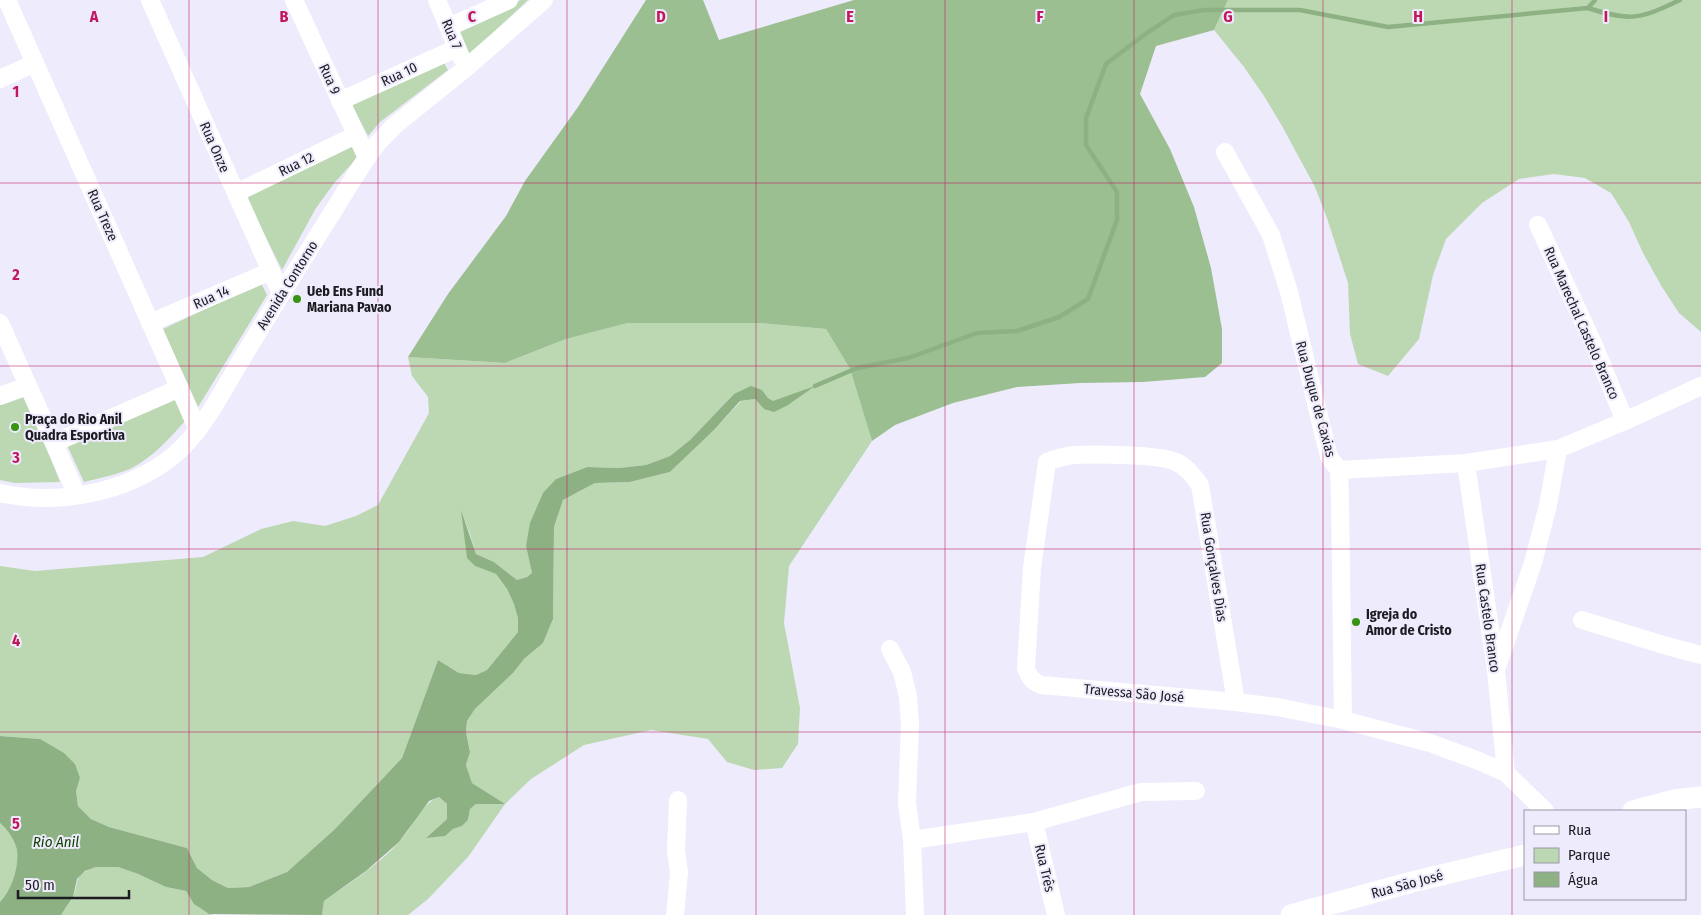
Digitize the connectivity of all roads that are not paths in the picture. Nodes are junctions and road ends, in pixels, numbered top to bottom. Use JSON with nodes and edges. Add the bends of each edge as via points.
{"nodes":[{"id":1,"x":7,"y":0,"type":"edge"},
{"id":2,"x":150,"y":0,"type":"edge"},
{"id":3,"x":294,"y":0,"type":"edge"},
{"id":4,"x":437,"y":0,"type":"edge"},
{"id":5,"x":509,"y":0,"type":"edge"},
{"id":6,"x":544,"y":0,"type":"edge"},
{"id":7,"x":449,"y":27,"type":"junction"},
{"id":8,"x":457,"y":48,"type":"junction"},
{"id":9,"x":35,"y":63,"type":"junction"},
{"id":10,"x":466,"y":68,"type":"junction"},
{"id":11,"x":0,"y":79,"type":"edge"},
{"id":12,"x":340,"y":101,"type":"junction"},
{"id":13,"x":356,"y":135,"type":"junction"},
{"id":14,"x":1225,"y":152,"type":"dead end"},
{"id":15,"x":366,"y":158,"type":"junction"},
{"id":16,"x":236,"y":193,"type":"junction"},
{"id":17,"x":1538,"y":225,"type":"dead end"},
{"id":18,"x":271,"y":270,"type":"junction"},
{"id":19,"x":281,"y":294,"type":"junction"},
{"id":20,"x":0,"y":323,"type":"edge"},
{"id":21,"x":150,"y":323,"type":"junction"},
{"id":22,"x":28,"y":386,"type":"junction"},
{"id":23,"x":1701,"y":386,"type":"edge"},
{"id":24,"x":180,"y":388,"type":"junction"},
{"id":25,"x":0,"y":396,"type":"edge"},
{"id":26,"x":1625,"y":421,"type":"junction"},
{"id":27,"x":198,"y":430,"type":"junction"},
{"id":28,"x":54,"y":443,"type":"junction"},
{"id":29,"x":1558,"y":449,"type":"junction"},
{"id":30,"x":1158,"y":457,"type":"joint"},
{"id":31,"x":1466,"y":463,"type":"junction"},
{"id":32,"x":1339,"y":470,"type":"junction"},
{"id":33,"x":0,"y":494,"type":"edge"},
{"id":34,"x":77,"y":496,"type":"junction"},
{"id":35,"x":1582,"y":620,"type":"dead end"},
{"id":36,"x":890,"y":650,"type":"dead end"},
{"id":37,"x":1701,"y":654,"type":"edge"},
{"id":38,"x":1496,"y":670,"type":"junction"},
{"id":39,"x":1236,"y":702,"type":"junction"},
{"id":40,"x":1343,"y":720,"type":"junction"},
{"id":41,"x":1506,"y":773,"type":"junction"},
{"id":42,"x":1196,"y":791,"type":"dead end"},
{"id":43,"x":1701,"y":798,"type":"edge"},
{"id":44,"x":678,"y":800,"type":"dead end"},
{"id":45,"x":1544,"y":810,"type":"edge"},
{"id":46,"x":1638,"y":810,"type":"edge"},
{"id":47,"x":1034,"y":822,"type":"junction"},
{"id":48,"x":912,"y":840,"type":"junction"},
{"id":49,"x":1524,"y":855,"type":"edge"},
{"id":50,"x":1297,"y":914,"type":"edge"},
{"id":51,"x":675,"y":915,"type":"edge"},
{"id":52,"x":915,"y":915,"type":"edge"},
{"id":53,"x":1056,"y":915,"type":"edge"}],
"edges":[{"from":1,"to":9,"type":"street","name":"Rua Treze"},
{"from":2,"to":16,"type":"street","name":"Rua Onze"},
{"from":3,"to":12,"type":"street","name":"Rua 9"},
{"from":4,"to":7,"type":"street","name":"Rua 7"},
{"from":5,"to":7,"type":"street"},
{"from":6,"to":10,"type":"street","name":"Avenida Contorno"},
{"from":7,"to":8,"type":"street","name":"Rua 7"},
{"from":8,"to":10,"type":"street","name":"Rua 7"},
{"from":8,"to":12,"type":"street","name":"Rua 10"},
{"from":9,"to":11,"type":"street"},
{"from":9,"to":21,"type":"street","name":"Rua Treze"},
{"from":10,"to":15,"type":"street","name":"Avenida Contorno","via":[[394,126]]},
{"from":12,"to":13,"type":"street","name":"Rua 9"},
{"from":13,"to":15,"type":"street","name":"Rua 9"},
{"from":13,"to":16,"type":"street","name":"Rua 12"},
{"from":14,"to":32,"type":"street","name":"Rua Duque de Caxias","via":[[1271,236],[1289,292],[1329,457]]},
{"from":15,"to":19,"type":"street","name":"Avenida Contorno"},
{"from":16,"to":18,"type":"street","name":"Rua Onze"},
{"from":17,"to":26,"type":"street","name":"Rua Marechal Castelo Branco"},
{"from":18,"to":19,"type":"street","name":"Rua Onze"},
{"from":18,"to":21,"type":"street","name":"Rua 14"},
{"from":19,"to":27,"type":"street","name":"Avenida Contorno"},
{"from":20,"to":22,"type":"street"},
{"from":21,"to":24,"type":"street","name":"Rua Treze"},
{"from":22,"to":25,"type":"street"},
{"from":22,"to":28,"type":"street"},
{"from":23,"to":26,"type":"street"},
{"from":24,"to":27,"type":"street","name":"Rua Treze"},
{"from":24,"to":28,"type":"street"},
{"from":26,"to":29,"type":"street"},
{"from":27,"to":34,"type":"street","name":"Avenida Contorno","via":[[175,455],[146,473]]},
{"from":28,"to":34,"type":"street"},
{"from":29,"to":31,"type":"street"},
{"from":29,"to":38,"type":"street","via":[[1533,563]]},
{"from":30,"to":39,"type":"street","name":"Rua Gonçalves Dias","via":[[1189,470],[1200,485]]},
{"from":30,"to":39,"type":"street","name":"Travessa São José","via":[[1073,455],[1047,462],[1032,568],[1026,668],[1029,677],[1042,685]]},
{"from":31,"to":32,"type":"street"},
{"from":31,"to":38,"type":"street","name":"Rua Castelo Branco"},
{"from":32,"to":40,"type":"street","name":"Rua Duque de Caxias"},
{"from":33,"to":34,"type":"street","name":"Avenida Contorno","via":[[37,498]]},
{"from":35,"to":37,"type":"street"},
{"from":36,"to":48,"type":"street","via":[[902,672],[908,696],[907,803]]},
{"from":38,"to":41,"type":"street","name":"Rua Castelo Branco"},
{"from":39,"to":40,"type":"street","name":"Travessa São José"},
{"from":40,"to":41,"type":"street","name":"Travessa São José","via":[[1430,743]]},
{"from":41,"to":45,"type":"street","name":"Travessa São José"},
{"from":42,"to":47,"type":"street","via":[[1141,792]]},
{"from":43,"to":46,"type":"street","via":[[1674,800]]},
{"from":44,"to":51,"type":"street","via":[[676,851],[679,873]]},
{"from":47,"to":48,"type":"street"},
{"from":47,"to":53,"type":"street","name":"Rua Três"},
{"from":48,"to":52,"type":"street"},
{"from":49,"to":50,"type":"street","name":"Rua São José"}]}
